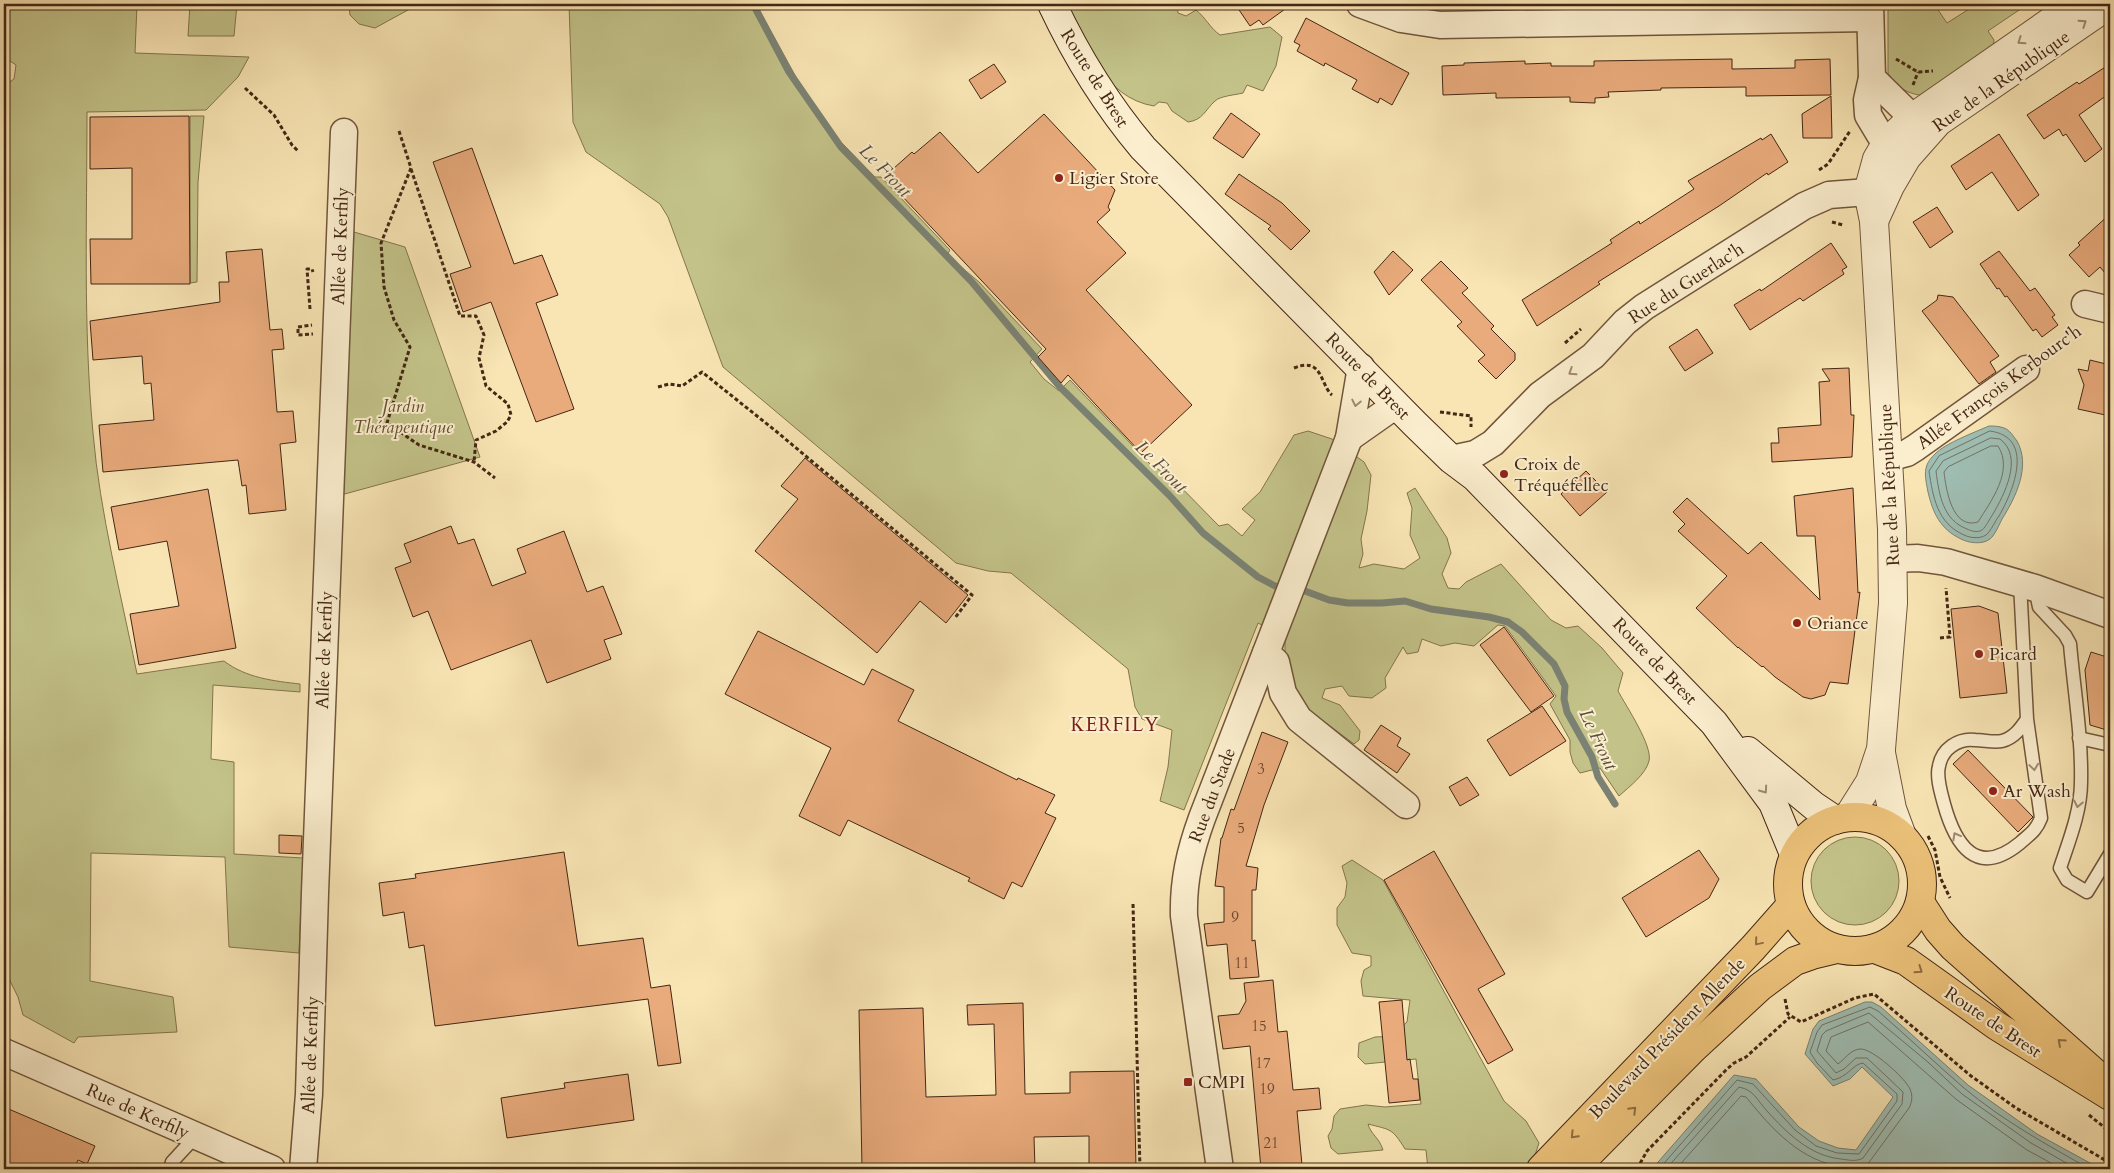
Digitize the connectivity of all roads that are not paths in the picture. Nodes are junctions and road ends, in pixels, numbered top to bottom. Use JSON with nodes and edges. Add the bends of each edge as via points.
{"nodes":[{"id":1,"x":1052,"y":4,"type":"edge"},
{"id":2,"x":1360,"y":4,"type":"edge"},
{"id":3,"x":2076,"y":4,"type":"edge"},
{"id":4,"x":2110,"y":4,"type":"edge"},
{"id":5,"x":1870,"y":11,"type":"edge"},
{"id":6,"x":1871,"y":66,"type":"junction"},
{"id":7,"x":1920,"y":125,"type":"junction"},
{"id":8,"x":344,"y":132,"type":"dead end"},
{"id":9,"x":1897,"y":149,"type":"junction"},
{"id":10,"x":1868,"y":192,"type":"junction"},
{"id":11,"x":1874,"y":220,"type":"junction"},
{"id":12,"x":1360,"y":367,"type":"junction"},
{"id":13,"x":2026,"y":369,"type":"road end"},
{"id":14,"x":1396,"y":404,"type":"junction"},
{"id":15,"x":1349,"y":438,"type":"junction"},
{"id":16,"x":1888,"y":458,"type":"junction"},
{"id":17,"x":1452,"y":460,"type":"junction"},
{"id":18,"x":1893,"y":559,"type":"junction"},
{"id":19,"x":2027,"y":586,"type":"junction"},
{"id":20,"x":2110,"y":615,"type":"edge"},
{"id":21,"x":1266,"y":653,"type":"junction"},
{"id":22,"x":2027,"y":719,"type":"junction"},
{"id":23,"x":1714,"y":723,"type":"junction"},
{"id":24,"x":2079,"y":738,"type":"junction"},
{"id":25,"x":2110,"y":745,"type":"edge"},
{"id":26,"x":1881,"y":749,"type":"junction"},
{"id":27,"x":1406,"y":805,"type":"dead end"},
{"id":28,"x":1841,"y":818,"type":"junction"},
{"id":29,"x":1902,"y":836,"type":"junction"},
{"id":30,"x":1794,"y":854,"type":"junction"},
{"id":31,"x":2110,"y":854,"type":"edge"},
{"id":32,"x":1920,"y":902,"type":"junction"},
{"id":33,"x":1791,"y":905,"type":"junction"},
{"id":34,"x":1837,"y":949,"type":"junction"},
{"id":35,"x":1875,"y":949,"type":"junction"},
{"id":36,"x":4,"y":1052,"type":"edge"},
{"id":37,"x":2110,"y":1087,"type":"edge"},
{"id":38,"x":2110,"y":1096,"type":"edge"},
{"id":39,"x":196,"y":1136,"type":"junction"},
{"id":40,"x":170,"y":1169,"type":"edge"},
{"id":41,"x":272,"y":1169,"type":"edge"},
{"id":42,"x":303,"y":1169,"type":"edge"},
{"id":43,"x":1220,"y":1169,"type":"edge"},
{"id":44,"x":1541,"y":1169,"type":"edge"},
{"id":45,"x":1574,"y":1169,"type":"edge"}],
"edges":[{"from":1,"to":12,"type":"street","name":"Route de Brest","via":[[1080,58],[1116,114],[1143,148]]},
{"from":2,"to":5,"type":"street","via":[[1401,20],[1440,26]]},
{"from":3,"to":7,"type":"street","name":"Rue de la République","one_way":true},
{"from":7,"to":4,"type":"street","name":"Rue de la République","one_way":true,"via":[[1950,114]]},
{"from":5,"to":6,"type":"street"},
{"from":6,"to":7,"type":"street"},
{"from":6,"to":9,"type":"street","via":[[1868,114],[1876,130]]},
{"from":7,"to":9,"type":"street","name":"Rue de la République"},
{"from":8,"to":42,"type":"street","name":"Allée de Kerfily","via":[[309,1094]]},
{"from":9,"to":10,"type":"street","name":"Rue de la République","via":[[1877,158]]},
{"from":9,"to":11,"type":"street","name":"Rue de la République","via":[[1890,186]]},
{"from":10,"to":11,"type":"street","name":"Rue de la République"},
{"from":10,"to":17,"type":"street","name":"Rue du Guerlac'h","one_way":true,"via":[[1828,195],[1804,206],[1644,307],[1588,360],[1540,395],[1493,443],[1475,454]]},
{"from":11,"to":16,"type":"street","name":"Rue de la République"},
{"from":12,"to":14,"type":"street","name":"Route de Brest"},
{"from":12,"to":15,"type":"street","name":"Rue du Stade","one_way":true},
{"from":13,"to":16,"type":"street","name":"Allée François Kerbourc'h","via":[[1907,454]]},
{"from":14,"to":15,"type":"street"},
{"from":14,"to":17,"type":"street","name":"Route de Brest"},
{"from":15,"to":21,"type":"street","name":"Rue du Stade"},
{"from":16,"to":18,"type":"street","name":"Rue de la République"},
{"from":17,"to":23,"type":"street","name":"Route de Brest","via":[[1475,477]]},
{"from":18,"to":19,"type":"street","via":[[1932,559]]},
{"from":18,"to":26,"type":"street","name":"Rue de la République","via":[[1893,603]]},
{"from":19,"to":20,"type":"street"},
{"from":19,"to":22,"type":"lane"},
{"from":19,"to":24,"type":"lane","via":[[2039,607],[2070,644]]},
{"from":21,"to":27,"type":"street","via":[[1276,662],[1282,693],[1299,719]]},
{"from":21,"to":43,"type":"street","name":"Rue du Stade","via":[[1202,818],[1185,879],[1184,916]]},
{"from":22,"to":22,"type":"lane","one_way":true,"via":[[2041,818],[2037,829],[2009,852],[2000,856],[1980,856],[1960,845],[1951,827],[1939,780],[1942,756],[1959,742],[1972,739],[2002,741],[2013,736]]},
{"from":23,"to":28,"type":"street","name":"Route de Brest","via":[[1814,806]]},
{"from":23,"to":30,"type":"street","name":"Route de Brest","one_way":true,"via":[[1773,803]]},
{"from":24,"to":25,"type":"lane"},
{"from":24,"to":31,"type":"lane","one_way":true,"via":[[2082,783],[2079,804],[2060,868],[2067,880],[2087,892]]},
{"from":26,"to":28,"type":"street","name":"Rue de la République","via":[[1870,782]]},
{"from":26,"to":29,"type":"street","name":"Rue de la République","via":[[1892,809]]},
{"from":28,"to":29,"type":"main road","via":[[1868,818],[1887,824]]},
{"from":28,"to":30,"type":"main road","via":[[1818,828],[1804,839]]},
{"from":29,"to":32,"type":"main road","via":[[1918,860],[1922,888]]},
{"from":30,"to":33,"type":"main road","via":[[1787,879]]},
{"from":32,"to":35,"type":"main road","via":[[1910,923],[1895,939]]},
{"from":37,"to":32,"type":"main road","name":"Route de Brest","one_way":true,"via":[[1953,947]]},
{"from":33,"to":34,"type":"main road","via":[[1804,929],[1825,946]]},
{"from":33,"to":44,"type":"main road","name":"Boulevard Président Allende","one_way":true},
{"from":34,"to":35,"type":"main road","via":[[1850,952]]},
{"from":45,"to":34,"type":"main road","name":"Boulevard Président Allende","one_way":true,"via":[[1694,1048],[1760,987],[1796,961]]},
{"from":35,"to":38,"type":"main road","name":"Route de Brest","one_way":true,"via":[[1906,962],[1997,1026]]},
{"from":36,"to":39,"type":"street","name":"Rue de Kerfily"},
{"from":39,"to":40,"type":"lane","via":[[172,1162]]},
{"from":39,"to":41,"type":"street","name":"Rue de Kerfily"}]}
